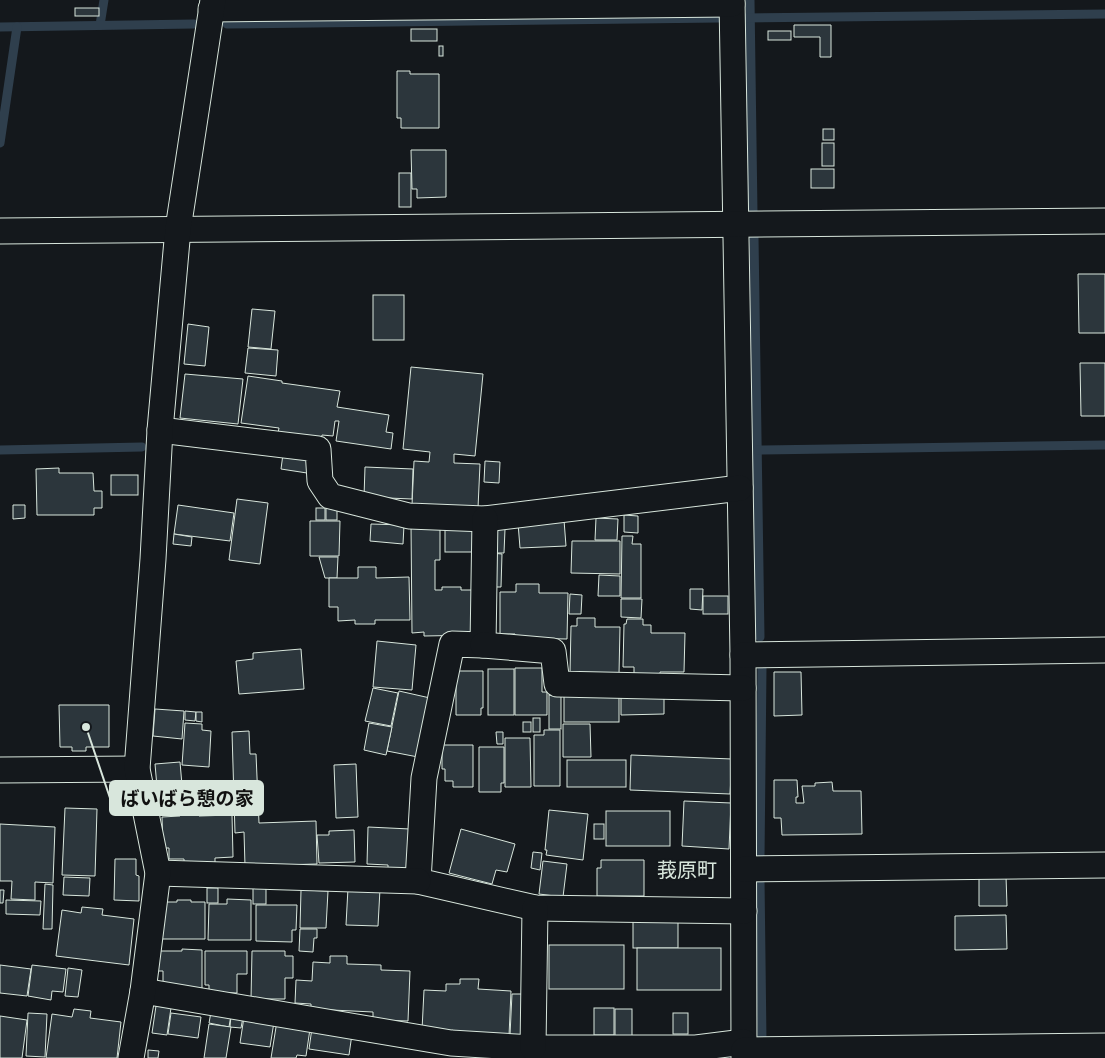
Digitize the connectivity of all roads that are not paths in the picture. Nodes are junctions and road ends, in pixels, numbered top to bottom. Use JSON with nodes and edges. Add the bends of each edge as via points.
{"nodes":[{"id":1,"x":732,"y":2,"type":"edge"},
{"id":2,"x":212,"y":5,"type":"edge"},
{"id":3,"x":1105,"y":221,"type":"edge"},
{"id":4,"x":735,"y":225,"type":"junction"},
{"id":5,"x":178,"y":229,"type":"junction"},
{"id":6,"x":0,"y":231,"type":"edge"},
{"id":7,"x":160,"y":430,"type":"junction"},
{"id":8,"x":740,"y":488,"type":"junction"},
{"id":9,"x":485,"y":519,"type":"junction"},
{"id":10,"x":483,"y":645,"type":"junction"},
{"id":11,"x":1105,"y":650,"type":"edge"},
{"id":12,"x":743,"y":655,"type":"junction"},
{"id":13,"x":743,"y":688,"type":"junction"},
{"id":14,"x":137,"y":769,"type":"junction"},
{"id":15,"x":0,"y":770,"type":"edge"},
{"id":16,"x":1105,"y":865,"type":"edge"},
{"id":17,"x":744,"y":869,"type":"junction"},
{"id":18,"x":158,"y":873,"type":"junction"},
{"id":19,"x":418,"y":881,"type":"junction"},
{"id":20,"x":535,"y":908,"type":"junction"},
{"id":21,"x":744,"y":911,"type":"junction"},
{"id":22,"x":143,"y":990,"type":"junction"},
{"id":23,"x":1105,"y":1046,"type":"edge"},
{"id":24,"x":533,"y":1048,"type":"junction"},
{"id":25,"x":451,"y":1050,"type":"edge"},
{"id":26,"x":744,"y":1050,"type":"edge"},
{"id":27,"x":130,"y":1058,"type":"edge"}],
"edges":[{"from":1,"to":2,"type":"street"},
{"from":1,"to":4,"type":"street"},
{"from":2,"to":5,"type":"street"},
{"from":3,"to":4,"type":"street"},
{"from":4,"to":5,"type":"street"},
{"from":4,"to":8,"type":"street"},
{"from":5,"to":6,"type":"street"},
{"from":5,"to":7,"type":"street"},
{"from":7,"to":9,"type":"street","via":[[318,449],[320,481],[330,496],[409,516]]},
{"from":7,"to":14,"type":"street"},
{"from":8,"to":9,"type":"street"},
{"from":8,"to":12,"type":"street"},
{"from":9,"to":10,"type":"street"},
{"from":10,"to":13,"type":"street","via":[[553,651],[557,684]]},
{"from":10,"to":19,"type":"street","via":[[452,644],[424,778]]},
{"from":11,"to":12,"type":"street"},
{"from":12,"to":13,"type":"street"},
{"from":13,"to":17,"type":"street"},
{"from":14,"to":15,"type":"street"},
{"from":14,"to":18,"type":"street"},
{"from":16,"to":17,"type":"street"},
{"from":17,"to":21,"type":"street"},
{"from":18,"to":19,"type":"street"},
{"from":18,"to":22,"type":"street"},
{"from":19,"to":20,"type":"street"},
{"from":20,"to":21,"type":"street"},
{"from":20,"to":24,"type":"street"},
{"from":21,"to":26,"type":"street"},
{"from":22,"to":25,"type":"street"},
{"from":22,"to":27,"type":"street"},
{"from":23,"to":26,"type":"street"},
{"from":24,"to":25,"type":"street"},
{"from":24,"to":26,"type":"street"}]}
